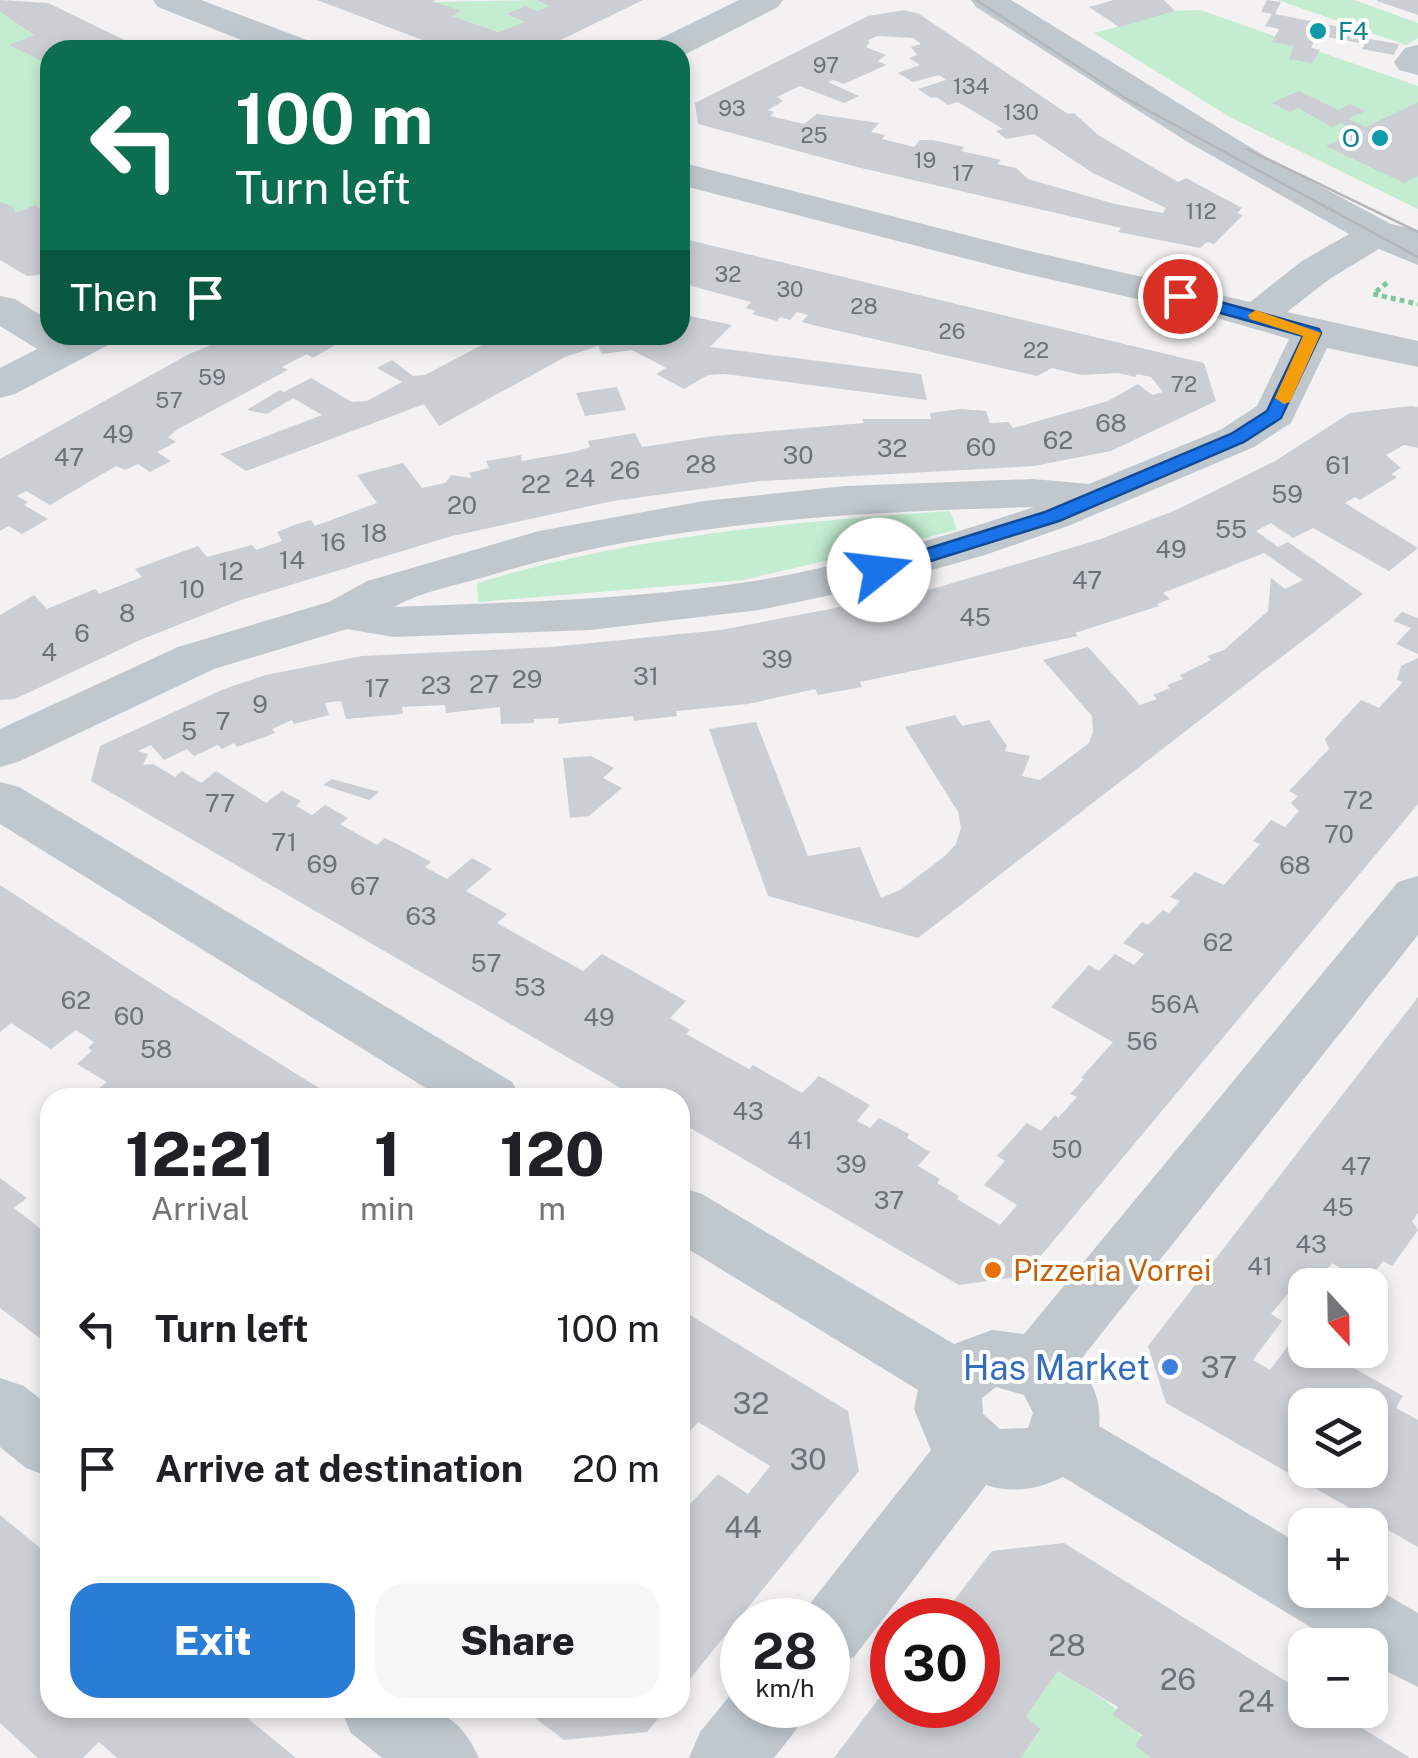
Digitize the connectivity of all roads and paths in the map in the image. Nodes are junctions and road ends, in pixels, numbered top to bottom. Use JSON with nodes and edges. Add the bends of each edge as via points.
{"nodes":[{"id":1,"x":170,"y":0,"type":"edge"},
{"id":2,"x":766,"y":0,"type":"edge"},
{"id":3,"x":988,"y":0,"type":"edge"},
{"id":4,"x":273,"y":40,"type":"edge"},
{"id":5,"x":686,"y":40,"type":"edge"},
{"id":6,"x":690,"y":176,"type":"edge"},
{"id":7,"x":1406,"y":237,"type":"edge"},
{"id":8,"x":1418,"y":253,"type":"edge"},
{"id":9,"x":0,"y":308,"type":"edge"},
{"id":10,"x":1260,"y":316,"type":"junction"},
{"id":11,"x":40,"y":325,"type":"edge"},
{"id":12,"x":1313,"y":333,"type":"junction"},
{"id":13,"x":75,"y":345,"type":"edge"},
{"id":14,"x":1418,"y":354,"type":"edge"},
{"id":15,"x":0,"y":384,"type":"edge"},
{"id":16,"x":952,"y":498,"type":"junction"},
{"id":17,"x":1091,"y":498,"type":"junction"},
{"id":18,"x":968,"y":545,"type":"junction"},
{"id":19,"x":457,"y":570,"type":"junction"},
{"id":20,"x":346,"y":614,"type":"junction"},
{"id":21,"x":467,"y":619,"type":"junction"},
{"id":22,"x":0,"y":750,"type":"edge"},
{"id":23,"x":0,"y":800,"type":"edge"},
{"id":24,"x":1418,"y":896,"type":"edge"},
{"id":25,"x":475,"y":1088,"type":"edge"},
{"id":26,"x":690,"y":1218,"type":"edge"},
{"id":27,"x":1037,"y":1366,"type":"junction"},
{"id":28,"x":956,"y":1379,"type":"junction"},
{"id":29,"x":0,"y":1408,"type":"edge"},
{"id":30,"x":40,"y":1439,"type":"edge"},
{"id":31,"x":1060,"y":1439,"type":"junction"},
{"id":32,"x":973,"y":1449,"type":"junction"},
{"id":33,"x":1288,"y":1575,"type":"edge"},
{"id":34,"x":850,"y":1605,"type":"edge"},
{"id":35,"x":1343,"y":1608,"type":"edge"},
{"id":36,"x":1418,"y":1652,"type":"edge"},
{"id":37,"x":390,"y":1718,"type":"edge"},
{"id":38,"x":751,"y":1728,"type":"edge"},
{"id":39,"x":441,"y":1758,"type":"edge"},
{"id":40,"x":727,"y":1758,"type":"edge"}],
"edges":[{"from":1,"to":4,"type":"street"},
{"from":2,"to":5,"type":"street"},
{"from":3,"to":7,"type":"street","via":[[1135,96]]},
{"from":6,"to":10,"type":"street"},
{"from":7,"to":8,"type":"street"},
{"from":7,"to":10,"type":"street","via":[[1340,255]]},
{"from":9,"to":11,"type":"street"},
{"from":10,"to":12,"type":"street"},
{"from":12,"to":14,"type":"street"},
{"from":12,"to":17,"type":"street","via":[[1275,414],[1224,444]]},
{"from":13,"to":15,"type":"street"},
{"from":16,"to":17,"type":"street"},
{"from":16,"to":18,"type":"street"},
{"from":16,"to":19,"type":"street","via":[[846,500],[704,515],[540,546]]},
{"from":17,"to":18,"type":"street"},
{"from":18,"to":21,"type":"street","via":[[759,595],[590,615]]},
{"from":19,"to":20,"type":"street","via":[[384,592]]},
{"from":19,"to":21,"type":"street"},
{"from":20,"to":21,"type":"street","via":[[393,622]]},
{"from":20,"to":22,"type":"street","via":[[196,658]]},
{"from":23,"to":25,"type":"street"},
{"from":24,"to":27,"type":"street"},
{"from":26,"to":28,"type":"street"},
{"from":27,"to":28,"type":"street","via":[[992,1358]]},
{"from":27,"to":31,"type":"street","via":[[1057,1383],[1067,1406]]},
{"from":28,"to":32,"type":"street","via":[[949,1415]]},
{"from":29,"to":30,"type":"street"},
{"from":31,"to":32,"type":"street","via":[[1028,1460],[999,1460]]},
{"from":31,"to":33,"type":"street"},
{"from":32,"to":34,"type":"street"},
{"from":35,"to":36,"type":"street"},
{"from":37,"to":39,"type":"street"},
{"from":38,"to":40,"type":"street"}]}
